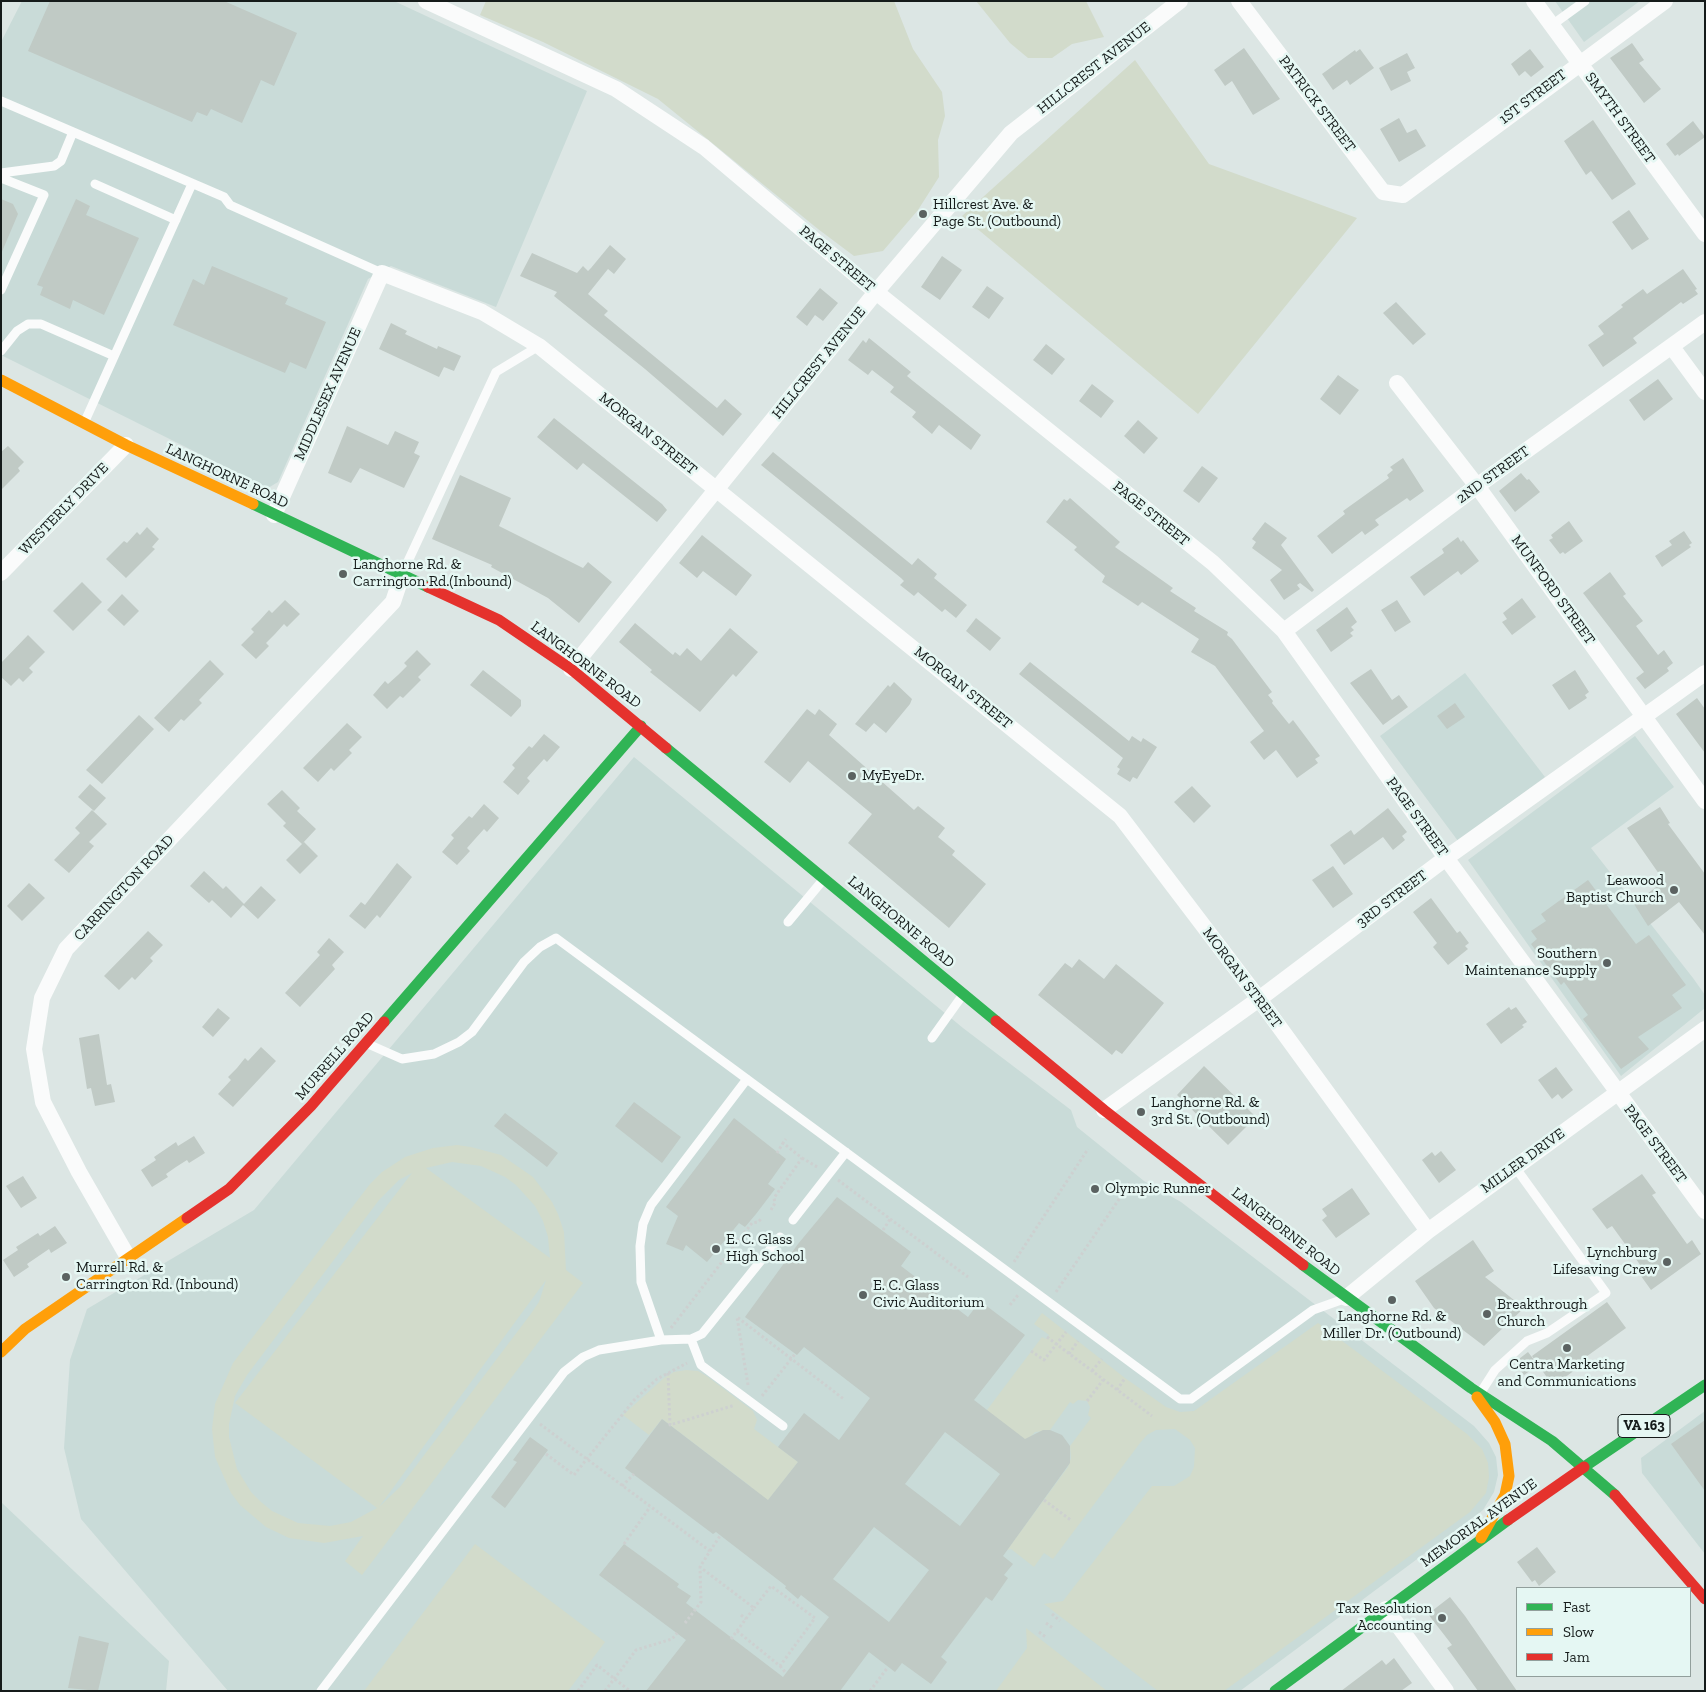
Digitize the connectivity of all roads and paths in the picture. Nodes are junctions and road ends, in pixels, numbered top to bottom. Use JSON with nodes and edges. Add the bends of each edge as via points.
{"nodes":[{"id":1,"x":426,"y":1,"type":"edge"},
{"id":2,"x":1180,"y":1,"type":"edge"},
{"id":3,"x":1239,"y":1,"type":"edge"},
{"id":4,"x":1534,"y":1,"type":"edge"},
{"id":5,"x":1585,"y":1,"type":"edge"},
{"id":6,"x":1665,"y":1,"type":"edge"},
{"id":7,"x":1552,"y":25,"type":"junction"},
{"id":8,"x":1579,"y":63,"type":"junction"},
{"id":9,"x":1,"y":101,"type":"edge"},
{"id":10,"x":73,"y":132,"type":"junction"},
{"id":11,"x":1,"y":173,"type":"edge"},
{"id":12,"x":1,"y":178,"type":"edge"},
{"id":13,"x":95,"y":184,"type":"dead end"},
{"id":14,"x":192,"y":184,"type":"junction"},
{"id":15,"x":1403,"y":194,"type":"joint"},
{"id":16,"x":176,"y":220,"type":"junction"},
{"id":17,"x":1705,"y":234,"type":"edge"},
{"id":18,"x":382,"y":273,"type":"junction"},
{"id":19,"x":1,"y":290,"type":"edge"},
{"id":20,"x":876,"y":292,"type":"junction"},
{"id":21,"x":1705,"y":322,"type":"edge"},
{"id":22,"x":539,"y":346,"type":"junction"},
{"id":23,"x":1672,"y":347,"type":"junction"},
{"id":24,"x":1,"y":351,"type":"edge"},
{"id":25,"x":114,"y":356,"type":"junction"},
{"id":26,"x":1,"y":380,"type":"edge"},
{"id":27,"x":1397,"y":383,"type":"dead end"},
{"id":28,"x":1705,"y":392,"type":"edge"},
{"id":29,"x":84,"y":423,"type":"junction"},
{"id":30,"x":126,"y":445,"type":"junction"},
{"id":31,"x":1477,"y":486,"type":"junction"},
{"id":32,"x":717,"y":491,"type":"junction"},
{"id":33,"x":274,"y":515,"type":"junction"},
{"id":34,"x":1,"y":573,"type":"edge"},
{"id":35,"x":402,"y":575,"type":"junction"},
{"id":36,"x":1284,"y":631,"type":"junction"},
{"id":37,"x":571,"y":669,"type":"junction"},
{"id":38,"x":1705,"y":673,"type":"edge"},
{"id":39,"x":1645,"y":718,"type":"junction"},
{"id":40,"x":641,"y":726,"type":"junction"},
{"id":41,"x":1705,"y":801,"type":"edge"},
{"id":42,"x":1446,"y":858,"type":"junction"},
{"id":43,"x":824,"y":878,"type":"junction"},
{"id":44,"x":788,"y":922,"type":"dead end"},
{"id":45,"x":964,"y":994,"type":"junction"},
{"id":46,"x":1259,"y":999,"type":"junction"},
{"id":47,"x":1705,"y":1029,"type":"edge"},
{"id":48,"x":932,"y":1038,"type":"dead end"},
{"id":49,"x":366,"y":1043,"type":"junction"},
{"id":50,"x":747,"y":1079,"type":"junction"},
{"id":51,"x":1616,"y":1092,"type":"junction"},
{"id":52,"x":1104,"y":1110,"type":"junction"},
{"id":53,"x":786,"y":1139,"type":"dead end"},
{"id":54,"x":783,"y":1143,"type":"junction"},
{"id":55,"x":1088,"y":1149,"type":"dead end"},
{"id":56,"x":846,"y":1152,"type":"junction"},
{"id":57,"x":777,"y":1153,"type":"dead end"},
{"id":58,"x":802,"y":1158,"type":"junction"},
{"id":59,"x":1515,"y":1167,"type":"junction"},
{"id":60,"x":819,"y":1168,"type":"dead end"},
{"id":61,"x":840,"y":1181,"type":"dead end"},
{"id":62,"x":1130,"y":1183,"type":"dead end"},
{"id":63,"x":771,"y":1210,"type":"dead end"},
{"id":64,"x":1705,"y":1211,"type":"edge"},
{"id":65,"x":762,"y":1218,"type":"dead end"},
{"id":66,"x":891,"y":1218,"type":"junction"},
{"id":67,"x":793,"y":1220,"type":"dead end"},
{"id":68,"x":883,"y":1230,"type":"dead end"},
{"id":69,"x":1428,"y":1231,"type":"junction"},
{"id":70,"x":780,"y":1237,"type":"dead end"},
{"id":71,"x":129,"y":1258,"type":"junction"},
{"id":72,"x":1014,"y":1263,"type":"dead end"},
{"id":73,"x":968,"y":1277,"type":"dead end"},
{"id":74,"x":1055,"y":1293,"type":"dead end"},
{"id":75,"x":1015,"y":1298,"type":"dead end"},
{"id":76,"x":1346,"y":1298,"type":"junction"},
{"id":77,"x":1010,"y":1306,"type":"dead end"},
{"id":78,"x":1066,"y":1332,"type":"dead end"},
{"id":79,"x":1047,"y":1337,"type":"dead end"},
{"id":80,"x":691,"y":1339,"type":"junction"},
{"id":81,"x":661,"y":1340,"type":"junction"},
{"id":82,"x":1078,"y":1341,"type":"dead end"},
{"id":83,"x":1056,"y":1344,"type":"junction"},
{"id":84,"x":1031,"y":1351,"type":"dead end"},
{"id":85,"x":1,"y":1352,"type":"edge"},
{"id":86,"x":795,"y":1354,"type":"dead end"},
{"id":87,"x":1069,"y":1354,"type":"junction"},
{"id":88,"x":698,"y":1358,"type":"junction"},
{"id":89,"x":791,"y":1359,"type":"junction"},
{"id":90,"x":1102,"y":1359,"type":"dead end"},
{"id":91,"x":1092,"y":1371,"type":"junction"},
{"id":92,"x":668,"y":1372,"type":"junction"},
{"id":93,"x":1125,"y":1378,"type":"dead end"},
{"id":94,"x":1103,"y":1380,"type":"junction"},
{"id":95,"x":1705,"y":1385,"type":"edge"},
{"id":96,"x":1117,"y":1390,"type":"junction"},
{"id":97,"x":1475,"y":1391,"type":"junction"},
{"id":98,"x":752,"y":1399,"type":"junction"},
{"id":99,"x":845,"y":1400,"type":"dead end"},
{"id":100,"x":1087,"y":1401,"type":"dead end"},
{"id":101,"x":1152,"y":1416,"type":"dead end"},
{"id":102,"x":539,"y":1423,"type":"dead end"},
{"id":103,"x":783,"y":1426,"type":"dead end"},
{"id":104,"x":546,"y":1454,"type":"dead end"},
{"id":105,"x":586,"y":1459,"type":"junction"},
{"id":106,"x":1584,"y":1467,"type":"junction"},
{"id":107,"x":634,"y":1474,"type":"dead end"},
{"id":108,"x":622,"y":1486,"type":"junction"},
{"id":109,"x":1044,"y":1500,"type":"dead end"},
{"id":110,"x":650,"y":1507,"type":"junction"},
{"id":111,"x":1072,"y":1522,"type":"dead end"},
{"id":112,"x":720,"y":1536,"type":"dead end"},
{"id":113,"x":1481,"y":1538,"type":"junction"},
{"id":114,"x":624,"y":1544,"type":"dead end"},
{"id":115,"x":710,"y":1550,"type":"junction"},
{"id":116,"x":700,"y":1567,"type":"junction"},
{"id":117,"x":1705,"y":1599,"type":"edge"},
{"id":118,"x":754,"y":1608,"type":"junction"},
{"id":119,"x":1386,"y":1609,"type":"junction"},
{"id":120,"x":1052,"y":1614,"type":"dead end"},
{"id":121,"x":741,"y":1615,"type":"dead end"},
{"id":122,"x":746,"y":1619,"type":"junction"},
{"id":123,"x":1060,"y":1621,"type":"dead end"},
{"id":124,"x":1046,"y":1622,"type":"dead end"},
{"id":125,"x":685,"y":1623,"type":"dead end"},
{"id":126,"x":1054,"y":1629,"type":"dead end"},
{"id":127,"x":737,"y":1632,"type":"junction"},
{"id":128,"x":1039,"y":1632,"type":"dead end"},
{"id":129,"x":677,"y":1634,"type":"dead end"},
{"id":130,"x":1047,"y":1638,"type":"dead end"},
{"id":131,"x":731,"y":1639,"type":"dead end"},
{"id":132,"x":780,"y":1666,"type":"junction"},
{"id":133,"x":888,"y":1667,"type":"dead end"},
{"id":134,"x":786,"y":1673,"type":"dead end"},
{"id":135,"x":614,"y":1678,"type":"junction"},
{"id":136,"x":321,"y":1691,"type":"edge"},
{"id":137,"x":578,"y":1691,"type":"edge"},
{"id":138,"x":605,"y":1691,"type":"edge"},
{"id":139,"x":630,"y":1691,"type":"edge"},
{"id":140,"x":870,"y":1691,"type":"edge"},
{"id":141,"x":1275,"y":1691,"type":"edge"},
{"id":142,"x":1446,"y":1691,"type":"edge"}],
"edges":[{"from":1,"to":20,"type":"street","name":"PAGE STREET","via":[[616,89],[704,147]]},
{"from":2,"to":20,"type":"street","name":"HILLCREST AVENUE","via":[[1011,133]]},
{"from":3,"to":15,"type":"street","name":"PATRICK STREET","via":[[1383,192]]},
{"from":4,"to":7,"type":"street","name":"SMYTH STREET"},
{"from":5,"to":7,"type":"lane"},
{"from":6,"to":8,"type":"street","name":"1ST STREET"},
{"from":7,"to":8,"type":"street","name":"SMYTH STREET"},
{"from":8,"to":15,"type":"street","name":"1ST STREET"},
{"from":8,"to":17,"type":"street","name":"SMYTH STREET"},
{"from":9,"to":10,"type":"lane"},
{"from":10,"to":11,"type":"lane","via":[[61,160],[54,166]]},
{"from":10,"to":14,"type":"lane"},
{"from":12,"to":19,"type":"lane","via":[[44,195]]},
{"from":13,"to":16,"type":"lane"},
{"from":14,"to":16,"type":"lane"},
{"from":14,"to":18,"type":"lane","via":[[224,197],[230,205]]},
{"from":16,"to":25,"type":"lane"},
{"from":18,"to":22,"type":"street","name":"MORGAN STREET","via":[[482,312]]},
{"from":18,"to":33,"type":"street","name":"MIDDLESEX AVENUE"},
{"from":20,"to":32,"type":"street","name":"HILLCREST AVENUE"},
{"from":20,"to":36,"type":"street","name":"PAGE STREET","via":[[1213,563]]},
{"from":21,"to":23,"type":"street","name":"2ND STREET"},
{"from":22,"to":32,"type":"street","name":"MORGAN STREET"},
{"from":22,"to":35,"type":"lane","via":[[496,372]]},
{"from":23,"to":28,"type":"street"},
{"from":23,"to":31,"type":"street","name":"2ND STREET"},
{"from":24,"to":25,"type":"lane","via":[[17,331],[28,324],[41,324]]},
{"from":25,"to":29,"type":"lane"},
{"from":26,"to":29,"type":"main road","name":"LANGHORNE ROAD"},
{"from":27,"to":31,"type":"street","name":"MUNFORD STREET"},
{"from":29,"to":30,"type":"main road","name":"LANGHORNE ROAD"},
{"from":30,"to":33,"type":"main road","name":"LANGHORNE ROAD"},
{"from":30,"to":34,"type":"street","name":"WESTERLY DRIVE"},
{"from":31,"to":36,"type":"street","name":"2ND STREET"},
{"from":31,"to":39,"type":"street","name":"MUNFORD STREET"},
{"from":32,"to":37,"type":"street","name":"HILLCREST AVENUE"},
{"from":32,"to":46,"type":"street","name":"MORGAN STREET","via":[[1120,816]]},
{"from":33,"to":35,"type":"main road","name":"LANGHORNE ROAD"},
{"from":35,"to":37,"type":"main road","name":"LANGHORNE ROAD","via":[[499,620]]},
{"from":35,"to":71,"type":"street","name":"CARRINGTON ROAD","via":[[393,602],[66,949],[42,998],[34,1049],[43,1102]]},
{"from":36,"to":42,"type":"street","name":"PAGE STREET"},
{"from":37,"to":40,"type":"main road","name":"LANGHORNE ROAD"},
{"from":38,"to":39,"type":"street","name":"3RD STREET"},
{"from":39,"to":41,"type":"street","name":"MUNFORD STREET"},
{"from":39,"to":42,"type":"street","name":"3RD STREET"},
{"from":40,"to":43,"type":"main road","name":"LANGHORNE ROAD"},
{"from":40,"to":49,"type":"main road","name":"MURRELL ROAD"},
{"from":42,"to":46,"type":"street","name":"3RD STREET"},
{"from":42,"to":51,"type":"street","name":"PAGE STREET"},
{"from":43,"to":44,"type":"lane"},
{"from":43,"to":45,"type":"main road","name":"LANGHORNE ROAD"},
{"from":45,"to":48,"type":"lane"},
{"from":45,"to":52,"type":"main road","name":"LANGHORNE ROAD"},
{"from":46,"to":52,"type":"street","name":"3RD STREET"},
{"from":46,"to":69,"type":"street","name":"MORGAN STREET"},
{"from":47,"to":51,"type":"street","name":"MILLER DRIVE"},
{"from":49,"to":50,"type":"lane","via":[[402,1059],[434,1054],[459,1042],[472,1032],[524,962],[556,938]]},
{"from":49,"to":71,"type":"main road","name":"MURRELL ROAD","via":[[312,1106],[230,1189]]},
{"from":50,"to":56,"type":"lane"},
{"from":50,"to":81,"type":"lane","via":[[651,1205],[643,1224],[641,1282]]},
{"from":51,"to":59,"type":"street","name":"MILLER DRIVE"},
{"from":51,"to":64,"type":"street","name":"PAGE STREET"},
{"from":52,"to":76,"type":"main road","name":"LANGHORNE ROAD"},
{"from":53,"to":54,"type":"path"},
{"from":54,"to":57,"type":"path"},
{"from":54,"to":58,"type":"path"},
{"from":55,"to":72,"type":"path"},
{"from":56,"to":67,"type":"lane"},
{"from":56,"to":76,"type":"lane","via":[[1180,1399],[1190,1399],[1313,1310]]},
{"from":58,"to":60,"type":"path"},
{"from":58,"to":63,"type":"path","via":[[774,1198]]},
{"from":59,"to":69,"type":"street","name":"MILLER DRIVE"},
{"from":59,"to":97,"type":"lane","via":[[1606,1292],[1547,1333],[1527,1342]]},
{"from":61,"to":66,"type":"path"},
{"from":62,"to":74,"type":"path"},
{"from":65,"to":81,"type":"path","via":[[752,1223]]},
{"from":66,"to":68,"type":"path"},
{"from":66,"to":73,"type":"path"},
{"from":69,"to":76,"type":"street","name":"MILLER DRIVE"},
{"from":70,"to":80,"type":"lane","via":[[702,1334]]},
{"from":71,"to":85,"type":"main road","name":"MURRELL ROAD","via":[[24,1329]]},
{"from":75,"to":77,"type":"path"},
{"from":76,"to":97,"type":"main road","name":"LANGHORNE ROAD"},
{"from":78,"to":83,"type":"path"},
{"from":79,"to":83,"type":"path"},
{"from":80,"to":81,"type":"lane"},
{"from":80,"to":88,"type":"lane"},
{"from":81,"to":136,"type":"lane","via":[[599,1350],[582,1357],[564,1372]]},
{"from":82,"to":87,"type":"path"},
{"from":83,"to":84,"type":"path","via":[[1044,1360]]},
{"from":83,"to":87,"type":"path"},
{"from":86,"to":89,"type":"path"},
{"from":87,"to":91,"type":"path"},
{"from":88,"to":92,"type":"path"},
{"from":88,"to":98,"type":"lane","via":[[701,1365]]},
{"from":89,"to":98,"type":"path"},
{"from":89,"to":98,"type":"path","via":[[737,1317]]},
{"from":89,"to":99,"type":"path"},
{"from":90,"to":91,"type":"path"},
{"from":91,"to":94,"type":"path"},
{"from":92,"to":98,"type":"path","via":[[670,1425]]},
{"from":92,"to":105,"type":"path","via":[[635,1399]]},
{"from":93,"to":96,"type":"path"},
{"from":94,"to":96,"type":"path"},
{"from":94,"to":100,"type":"path"},
{"from":95,"to":106,"type":"main road","name":"MEMORIAL AVENUE","number":"VA 163"},
{"from":96,"to":101,"type":"path"},
{"from":97,"to":106,"type":"main road","name":"LANGHORNE ROAD","via":[[1552,1441]]},
{"from":97,"to":113,"type":"main road","via":[[1495,1422],[1504,1444],[1509,1476],[1505,1495]]},
{"from":98,"to":103,"type":"lane"},
{"from":102,"to":105,"type":"path"},
{"from":104,"to":105,"type":"path","via":[[574,1474]]},
{"from":105,"to":108,"type":"path"},
{"from":106,"to":113,"type":"main road","name":"MEMORIAL AVENUE","number":"VA 163"},
{"from":106,"to":117,"type":"main road","name":"LANGHORNE ROAD","via":[[1613,1493]]},
{"from":107,"to":108,"type":"path"},
{"from":108,"to":110,"type":"path"},
{"from":109,"to":111,"type":"path"},
{"from":110,"to":114,"type":"path"},
{"from":110,"to":115,"type":"path"},
{"from":112,"to":115,"type":"path"},
{"from":113,"to":119,"type":"main road","name":"MEMORIAL AVENUE","number":"VA 163"},
{"from":115,"to":116,"type":"path"},
{"from":116,"to":118,"type":"path"},
{"from":116,"to":125,"type":"path","via":[[701,1602]]},
{"from":118,"to":122,"type":"path"},
{"from":118,"to":132,"type":"path","via":[[771,1586],[815,1618]]},
{"from":119,"to":141,"type":"main road","name":"MEMORIAL AVENUE","number":"VA 163"},
{"from":119,"to":142,"type":"street"},
{"from":120,"to":123,"type":"path"},
{"from":121,"to":122,"type":"path"},
{"from":122,"to":127,"type":"path"},
{"from":124,"to":126,"type":"path"},
{"from":127,"to":131,"type":"path"},
{"from":127,"to":132,"type":"path"},
{"from":128,"to":130,"type":"path"},
{"from":129,"to":135,"type":"path","via":[[672,1639],[636,1650]]},
{"from":132,"to":134,"type":"path"},
{"from":133,"to":140,"type":"path"},
{"from":135,"to":137,"type":"path","via":[[598,1665]]},
{"from":135,"to":138,"type":"path"},
{"from":135,"to":139,"type":"path"}]}
